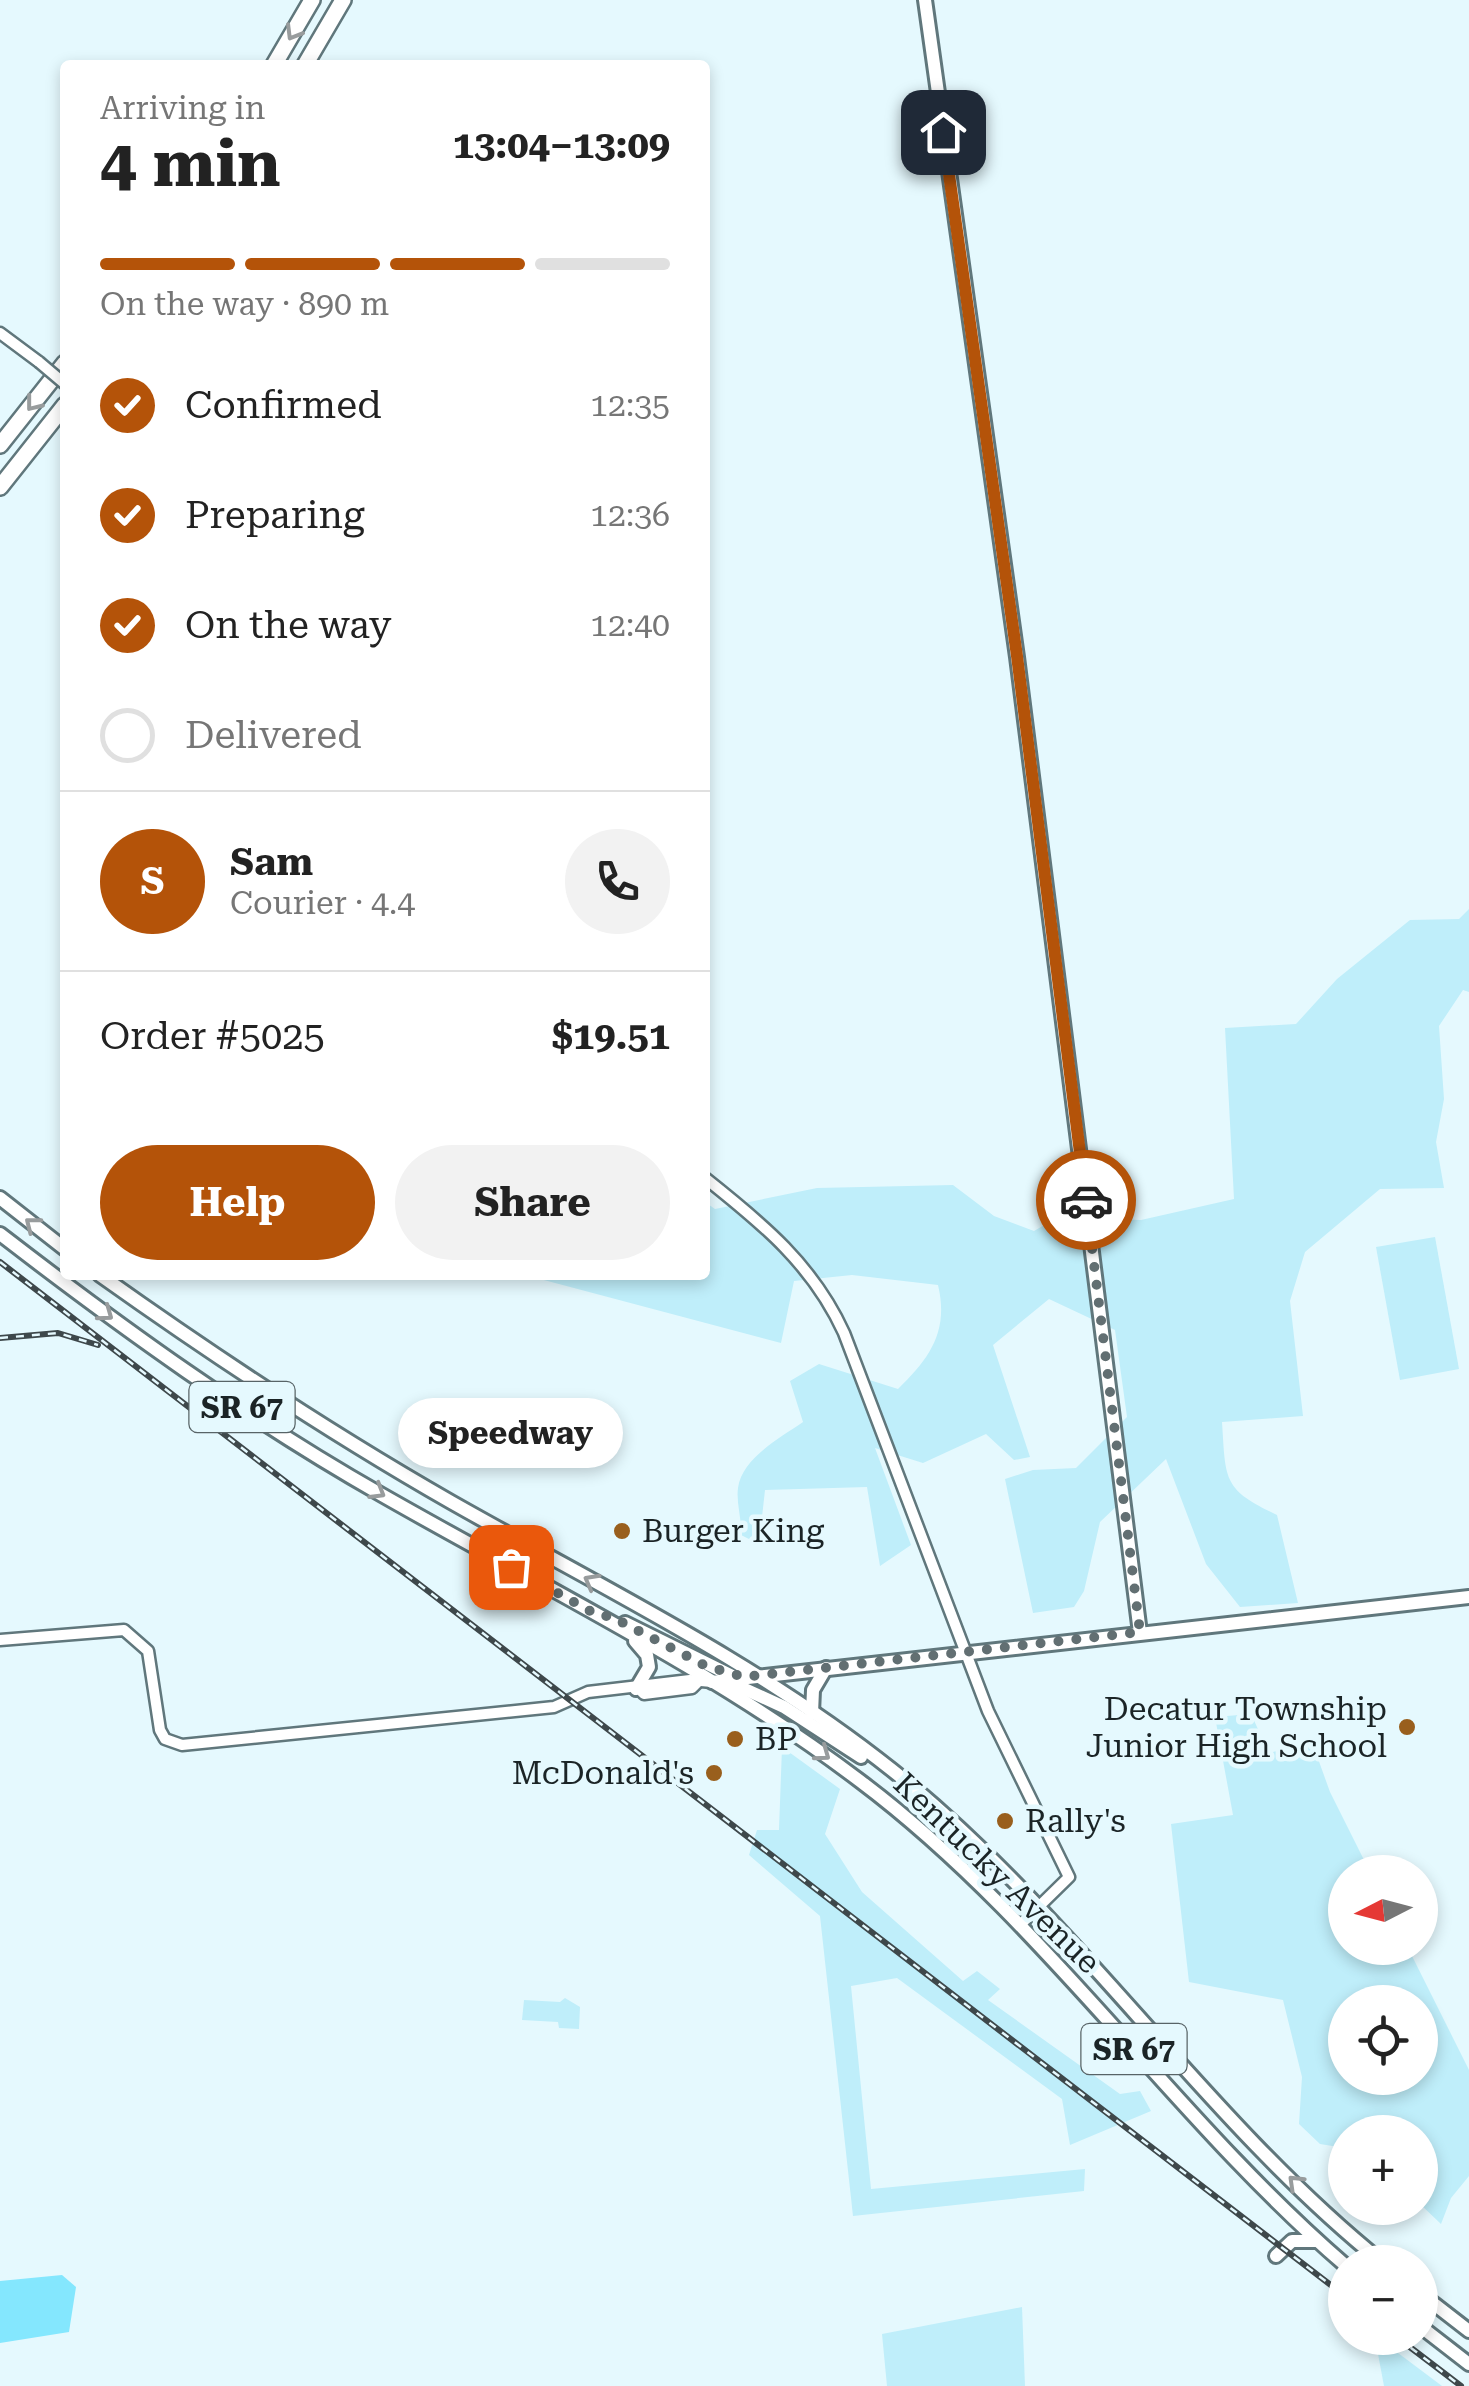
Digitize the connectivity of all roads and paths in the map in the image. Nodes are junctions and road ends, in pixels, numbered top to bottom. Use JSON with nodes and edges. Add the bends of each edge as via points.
{"nodes":[{"id":1,"x":312,"y":0,"type":"edge"},
{"id":2,"x":343,"y":0,"type":"edge"},
{"id":3,"x":925,"y":0,"type":"edge"},
{"id":4,"x":277,"y":60,"type":"edge"},
{"id":5,"x":308,"y":60,"type":"edge"},
{"id":6,"x":0,"y":332,"type":"edge"},
{"id":7,"x":60,"y":368,"type":"edge"},
{"id":8,"x":60,"y":380,"type":"edge"},
{"id":9,"x":60,"y":411,"type":"edge"},
{"id":10,"x":0,"y":445,"type":"edge"},
{"id":11,"x":0,"y":487,"type":"edge"},
{"id":12,"x":710,"y":1182,"type":"edge"},
{"id":13,"x":0,"y":1198,"type":"edge"},
{"id":14,"x":0,"y":1234,"type":"edge"},
{"id":15,"x":60,"y":1245,"type":"edge"},
{"id":16,"x":60,"y":1277,"type":"edge"},
{"id":17,"x":65,"y":1280,"type":"edge"},
{"id":18,"x":107,"y":1280,"type":"edge"},
{"id":19,"x":1469,"y":1597,"type":"edge"},
{"id":20,"x":599,"y":1616,"type":"junction"},
{"id":21,"x":1140,"y":1632,"type":"junction"},
{"id":22,"x":626,"y":1633,"type":"junction"},
{"id":23,"x":0,"y":1640,"type":"edge"},
{"id":24,"x":966,"y":1652,"type":"junction"},
{"id":25,"x":826,"y":1668,"type":"junction"},
{"id":26,"x":749,"y":1676,"type":"junction"},
{"id":27,"x":718,"y":1681,"type":"junction"},
{"id":28,"x":638,"y":1689,"type":"junction"},
{"id":29,"x":812,"y":1713,"type":"junction"},
{"id":30,"x":898,"y":1775,"type":"junction"},
{"id":31,"x":1041,"y":1906,"type":"junction"},
{"id":32,"x":1020,"y":1924,"type":"junction"},
{"id":33,"x":1317,"y":2241,"type":"junction"},
{"id":34,"x":1364,"y":2245,"type":"edge"},
{"id":35,"x":1328,"y":2250,"type":"edge"},
{"id":36,"x":1276,"y":2256,"type":"dead end"},
{"id":37,"x":1438,"y":2307,"type":"edge"},
{"id":38,"x":1469,"y":2331,"type":"edge"},
{"id":39,"x":1438,"y":2340,"type":"edge"},
{"id":40,"x":1469,"y":2364,"type":"edge"}],
"edges":[{"from":1,"to":4,"type":"highway","one_way":true},
{"from":2,"to":5,"type":"highway"},
{"from":3,"to":21,"type":"main road","via":[[1017,656]]},
{"from":6,"to":8,"type":"street","bridge":true},
{"from":7,"to":10,"type":"highway","one_way":true},
{"from":9,"to":11,"type":"highway"},
{"from":12,"to":24,"type":"street","via":[[795,1254],[830,1304]]},
{"from":15,"to":13,"type":"main road","one_way":true},
{"from":14,"to":16,"type":"main road","name":"Kentucky Avenue","number":"SR 67","one_way":true},
{"from":17,"to":20,"type":"main road","name":"Kentucky Avenue","number":"SR 67","one_way":true,"via":[[264,1422]]},
{"from":26,"to":18,"type":"main road","name":"Kentucky Avenue","number":"SR 67","one_way":true,"via":[[333,1432]]},
{"from":19,"to":21,"type":"main road"},
{"from":20,"to":22,"type":"main road","name":"Kentucky Avenue","number":"SR 67"},
{"from":20,"to":26,"type":"main road","via":[[706,1666]]},
{"from":21,"to":24,"type":"main road"},
{"from":22,"to":27,"type":"main road","name":"Kentucky Avenue","number":"SR 67"},
{"from":22,"to":28,"type":"main road","via":[[649,1663]]},
{"from":23,"to":28,"type":"street","via":[[124,1630],[148,1652],[158,1727],[178,1744],[554,1707],[579,1694]]},
{"from":24,"to":25,"type":"main road"},
{"from":24,"to":31,"type":"street","via":[[996,1729],[1070,1876]]},
{"from":25,"to":26,"type":"main road"},
{"from":25,"to":29,"type":"main road","via":[[812,1690]]},
{"from":26,"to":27,"type":"main road"},
{"from":26,"to":29,"type":"main road","name":"Kentucky Avenue","number":"SR 67"},
{"from":27,"to":28,"type":"street","via":[[644,1694]]},
{"from":27,"to":30,"type":"main road","via":[[768,1698],[883,1772]]},
{"from":27,"to":32,"type":"main road","name":"Kentucky Avenue","number":"SR 67","one_way":true,"via":[[865,1784]]},
{"from":29,"to":30,"type":"main road","name":"Kentucky Avenue","number":"SR 67"},
{"from":30,"to":31,"type":"main road","name":"Kentucky Avenue","number":"SR 67"},
{"from":31,"to":32,"type":"street"},
{"from":34,"to":31,"type":"main road","name":"Kentucky Avenue","number":"SR 67","one_way":true,"via":[[1260,2148]]},
{"from":32,"to":33,"type":"main road","name":"Kentucky Avenue","number":"SR 67"},
{"from":33,"to":35,"type":"main road","name":"Kentucky Avenue","number":"SR 67"},
{"from":33,"to":36,"type":"main road","via":[[1292,2241]]},
{"from":37,"to":38,"type":"main road"},
{"from":39,"to":40,"type":"main road"}]}
